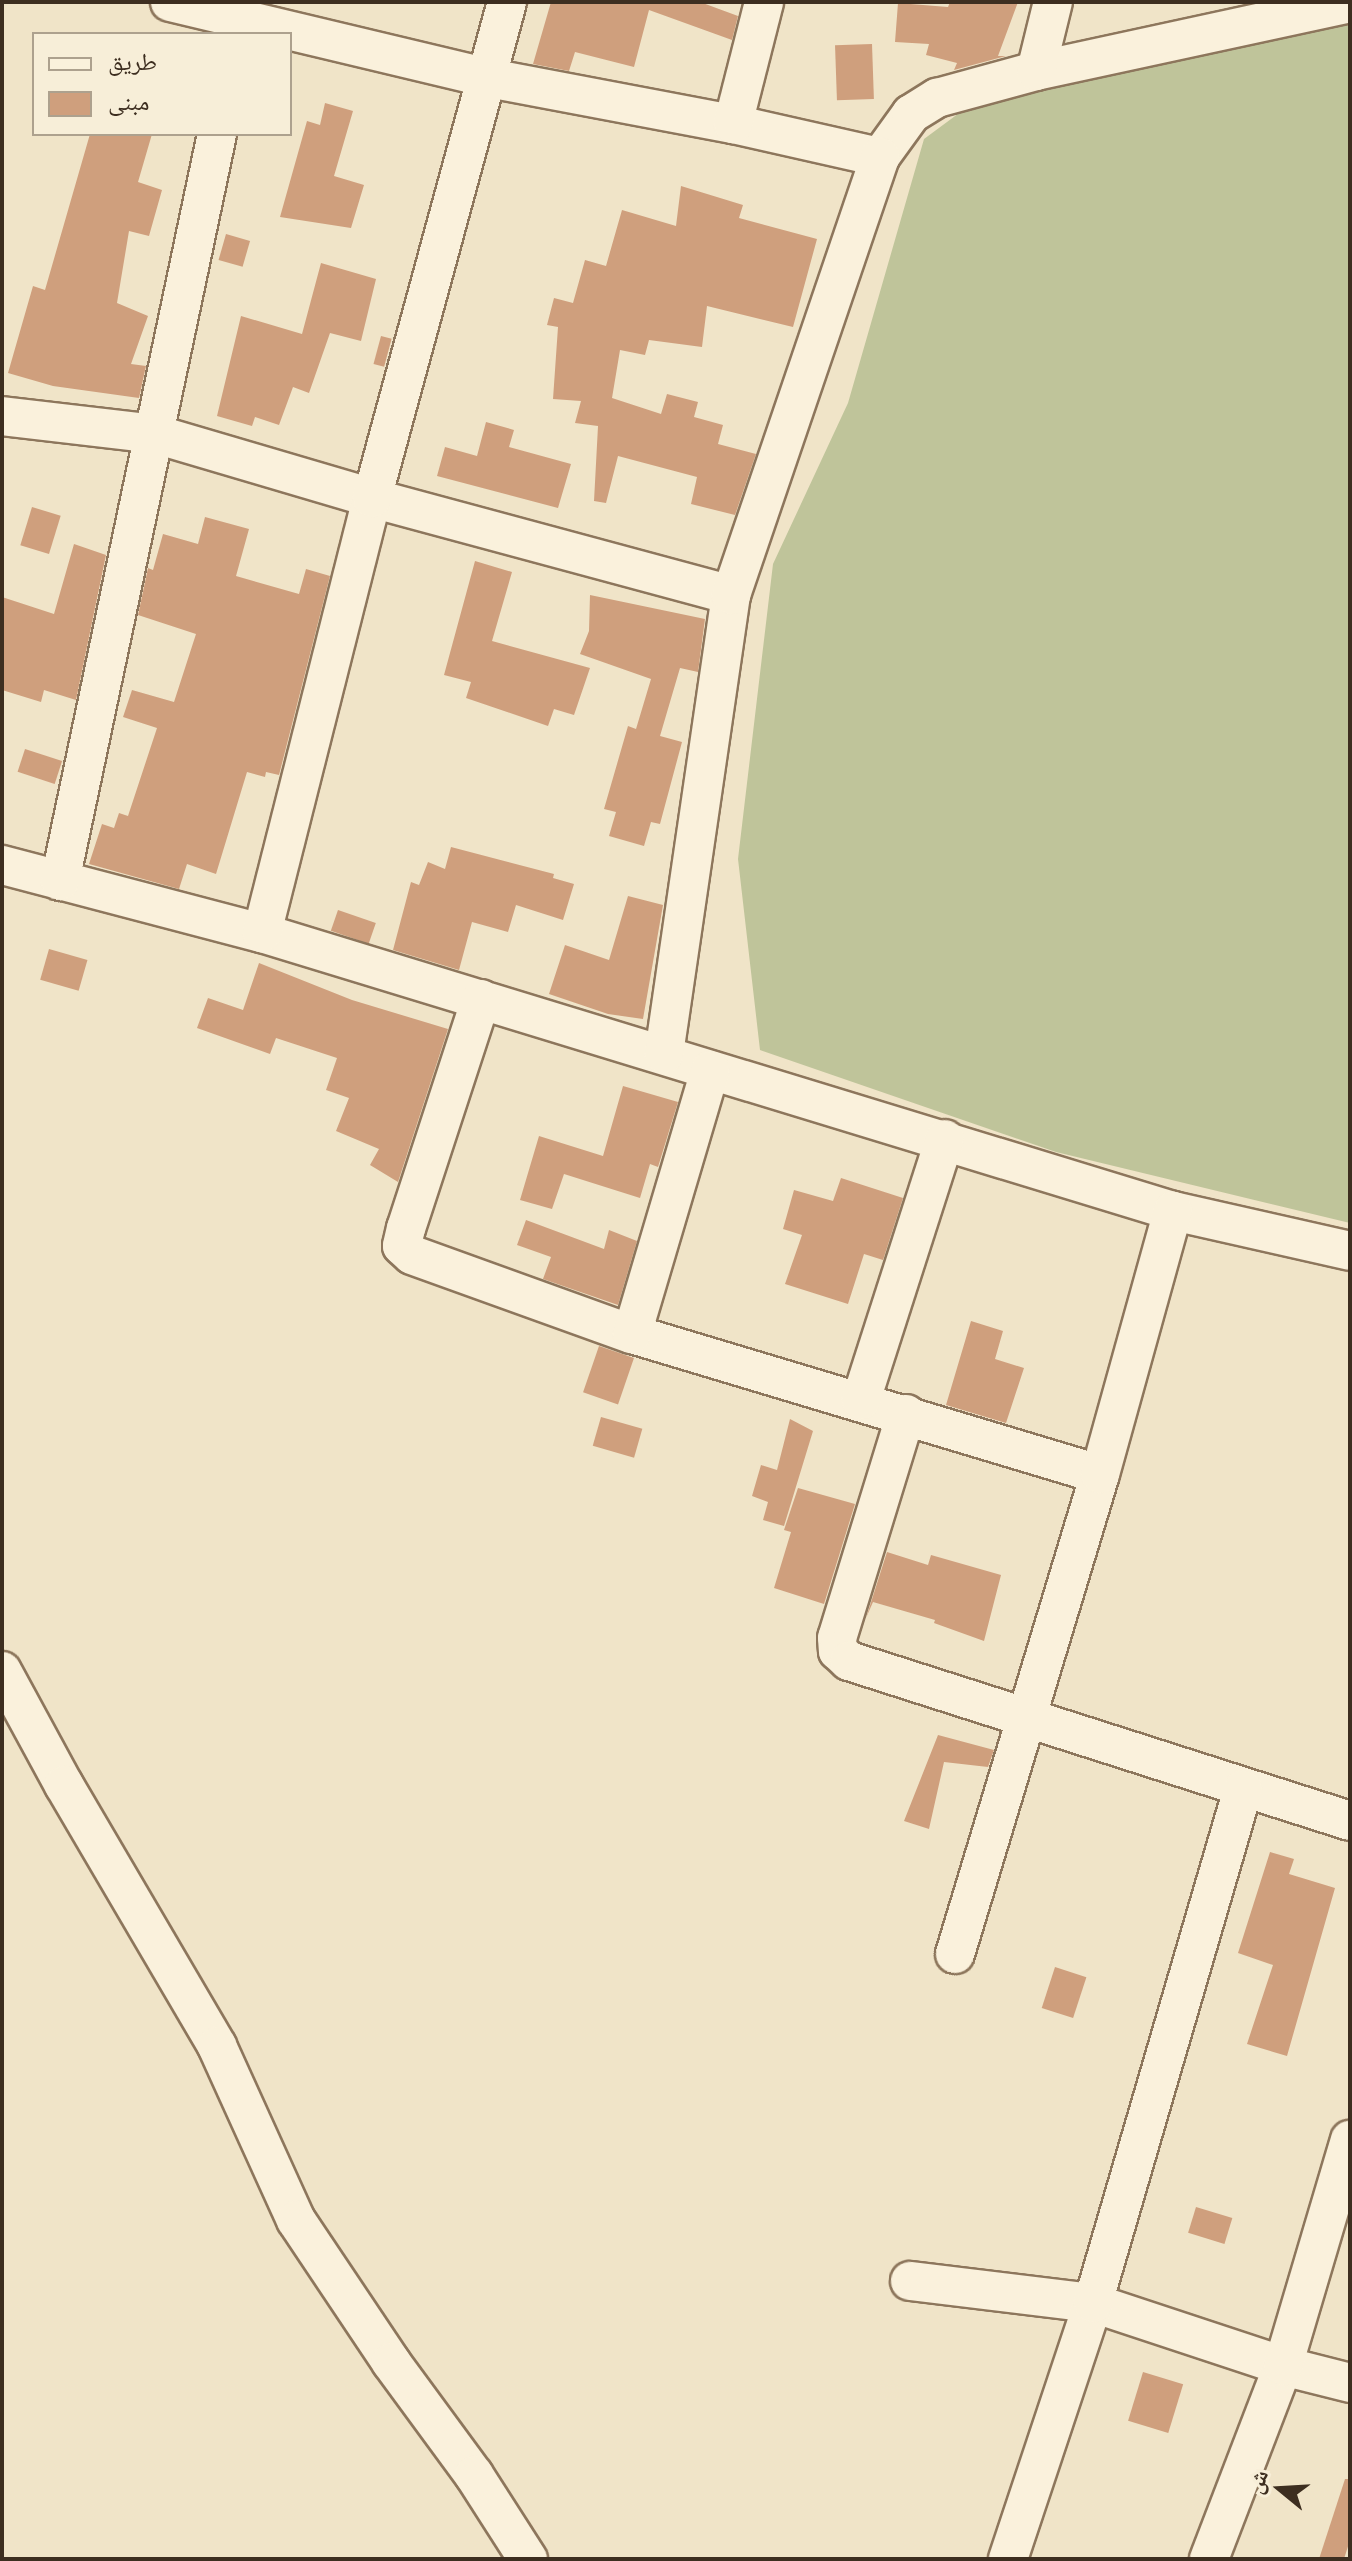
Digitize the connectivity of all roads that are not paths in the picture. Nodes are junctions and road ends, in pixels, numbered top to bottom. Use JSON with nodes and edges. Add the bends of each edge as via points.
{"nodes":[{"id":1,"x":170,"y":2,"type":"edge"},
{"id":2,"x":507,"y":2,"type":"edge"},
{"id":3,"x":764,"y":2,"type":"edge"},
{"id":4,"x":1053,"y":2,"type":"edge"},
{"id":5,"x":1350,"y":3,"type":"edge"},
{"id":6,"x":242,"y":19,"type":"edge"},
{"id":7,"x":1036,"y":71,"type":"junction"},
{"id":8,"x":489,"y":78,"type":"junction"},
{"id":9,"x":733,"y":124,"type":"junction"},
{"id":10,"x":217,"y":136,"type":"edge"},
{"id":11,"x":880,"y":157,"type":"junction"},
{"id":12,"x":2,"y":416,"type":"edge"},
{"id":13,"x":155,"y":434,"type":"junction"},
{"id":14,"x":372,"y":498,"type":"junction"},
{"id":15,"x":731,"y":595,"type":"junction"},
{"id":16,"x":2,"y":865,"type":"edge"},
{"id":17,"x":60,"y":881,"type":"junction"},
{"id":18,"x":262,"y":933,"type":"junction"},
{"id":19,"x":481,"y":999,"type":"junction"},
{"id":20,"x":664,"y":1054,"type":"junction"},
{"id":21,"x":710,"y":1070,"type":"junction"},
{"id":22,"x":945,"y":1139,"type":"junction"},
{"id":23,"x":1173,"y":1211,"type":"junction"},
{"id":24,"x":1350,"y":1251,"type":"edge"},
{"id":25,"x":632,"y":1334,"type":"junction"},
{"id":26,"x":861,"y":1400,"type":"junction"},
{"id":27,"x":906,"y":1414,"type":"junction"},
{"id":28,"x":1100,"y":1474,"type":"junction"},
{"id":29,"x":2,"y":1671,"type":"edge"},
{"id":30,"x":1026,"y":1718,"type":"junction"},
{"id":31,"x":1243,"y":1789,"type":"junction"},
{"id":32,"x":1350,"y":1821,"type":"edge"},
{"id":33,"x":955,"y":1954,"type":"dead end"},
{"id":34,"x":1350,"y":2140,"type":"edge"},
{"id":35,"x":910,"y":2281,"type":"dead end"},
{"id":36,"x":1093,"y":2303,"type":"junction"},
{"id":37,"x":1283,"y":2366,"type":"junction"},
{"id":38,"x":1350,"y":2383,"type":"edge"},
{"id":39,"x":528,"y":2559,"type":"edge"},
{"id":40,"x":1008,"y":2559,"type":"edge"},
{"id":41,"x":1209,"y":2559,"type":"edge"}],
"edges":[{"from":1,"to":6,"type":"street"},
{"from":2,"to":8,"type":"street"},
{"from":3,"to":9,"type":"street"},
{"from":4,"to":7,"type":"street"},
{"from":5,"to":7,"type":"street"},
{"from":6,"to":8,"type":"street"},
{"from":7,"to":11,"type":"street","via":[[937,98],[911,114]]},
{"from":8,"to":9,"type":"street"},
{"from":8,"to":14,"type":"street"},
{"from":9,"to":11,"type":"street"},
{"from":10,"to":13,"type":"street"},
{"from":11,"to":15,"type":"street"},
{"from":12,"to":13,"type":"street"},
{"from":13,"to":14,"type":"street"},
{"from":13,"to":17,"type":"street"},
{"from":14,"to":15,"type":"street"},
{"from":14,"to":18,"type":"street"},
{"from":15,"to":20,"type":"street"},
{"from":16,"to":17,"type":"street"},
{"from":17,"to":18,"type":"street"},
{"from":18,"to":19,"type":"street"},
{"from":19,"to":20,"type":"street"},
{"from":19,"to":25,"type":"street","via":[[402,1246],[412,1255]]},
{"from":20,"to":21,"type":"street"},
{"from":21,"to":22,"type":"street"},
{"from":21,"to":25,"type":"street"},
{"from":22,"to":23,"type":"street"},
{"from":22,"to":26,"type":"street"},
{"from":23,"to":24,"type":"street"},
{"from":23,"to":28,"type":"street"},
{"from":25,"to":26,"type":"street"},
{"from":26,"to":27,"type":"street"},
{"from":27,"to":28,"type":"street"},
{"from":27,"to":30,"type":"street","via":[[837,1638],[838,1651],[849,1661]]},
{"from":28,"to":30,"type":"street"},
{"from":29,"to":39,"type":"street","via":[[217,2046],[296,2220]]},
{"from":30,"to":31,"type":"street"},
{"from":30,"to":33,"type":"street"},
{"from":31,"to":32,"type":"street"},
{"from":31,"to":36,"type":"street"},
{"from":34,"to":37,"type":"street"},
{"from":35,"to":36,"type":"street"},
{"from":36,"to":37,"type":"street"},
{"from":36,"to":40,"type":"street"},
{"from":37,"to":38,"type":"street"},
{"from":37,"to":41,"type":"street"}]}
